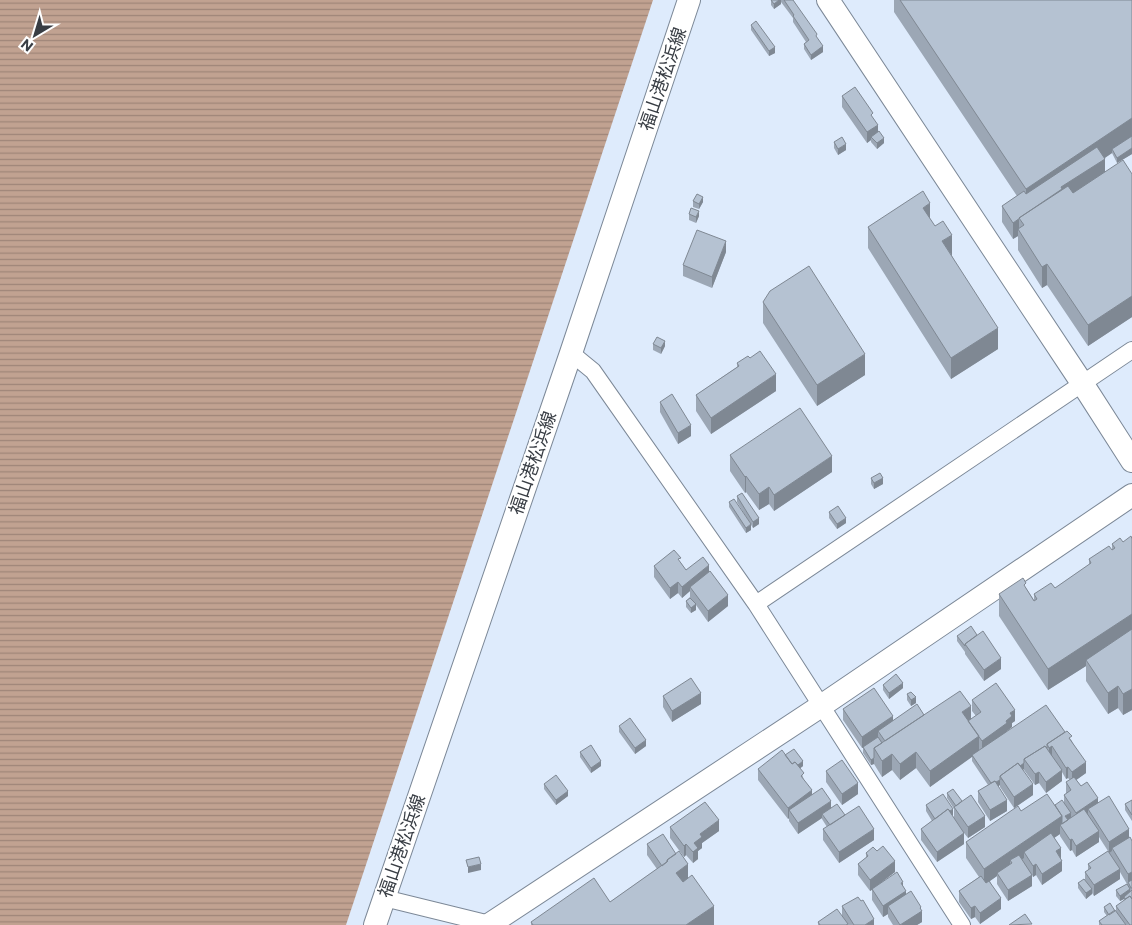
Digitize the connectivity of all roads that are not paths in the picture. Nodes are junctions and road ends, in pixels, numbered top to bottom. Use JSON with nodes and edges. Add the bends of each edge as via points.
{"nodes":[{"id":1,"x":689,"y":0,"type":"edge"},
{"id":2,"x":828,"y":0,"type":"edge"},
{"id":3,"x":1132,"y":350,"type":"edge"},
{"id":4,"x":571,"y":353,"type":"junction"},
{"id":5,"x":1082,"y":383,"type":"junction"},
{"id":6,"x":1132,"y":461,"type":"edge"},
{"id":7,"x":1132,"y":495,"type":"edge"},
{"id":8,"x":756,"y":604,"type":"junction"},
{"id":9,"x":821,"y":706,"type":"junction"},
{"id":10,"x":384,"y":898,"type":"junction"},
{"id":11,"x":490,"y":924,"type":"edge"},
{"id":12,"x":375,"y":925,"type":"edge"},
{"id":13,"x":962,"y":925,"type":"edge"}],
"edges":[{"from":1,"to":4,"type":"street","name":"福山港松浜線"},
{"from":2,"to":5,"type":"street"},
{"from":3,"to":5,"type":"street"},
{"from":4,"to":8,"type":"street","via":[[593,371]]},
{"from":4,"to":10,"type":"street","name":"福山港松浜線"},
{"from":5,"to":6,"type":"street"},
{"from":5,"to":8,"type":"street"},
{"from":7,"to":9,"type":"street"},
{"from":8,"to":9,"type":"street"},
{"from":9,"to":11,"type":"street"},
{"from":9,"to":13,"type":"street"},
{"from":10,"to":11,"type":"street"},
{"from":10,"to":12,"type":"street","name":"福山港松浜線"}]}
